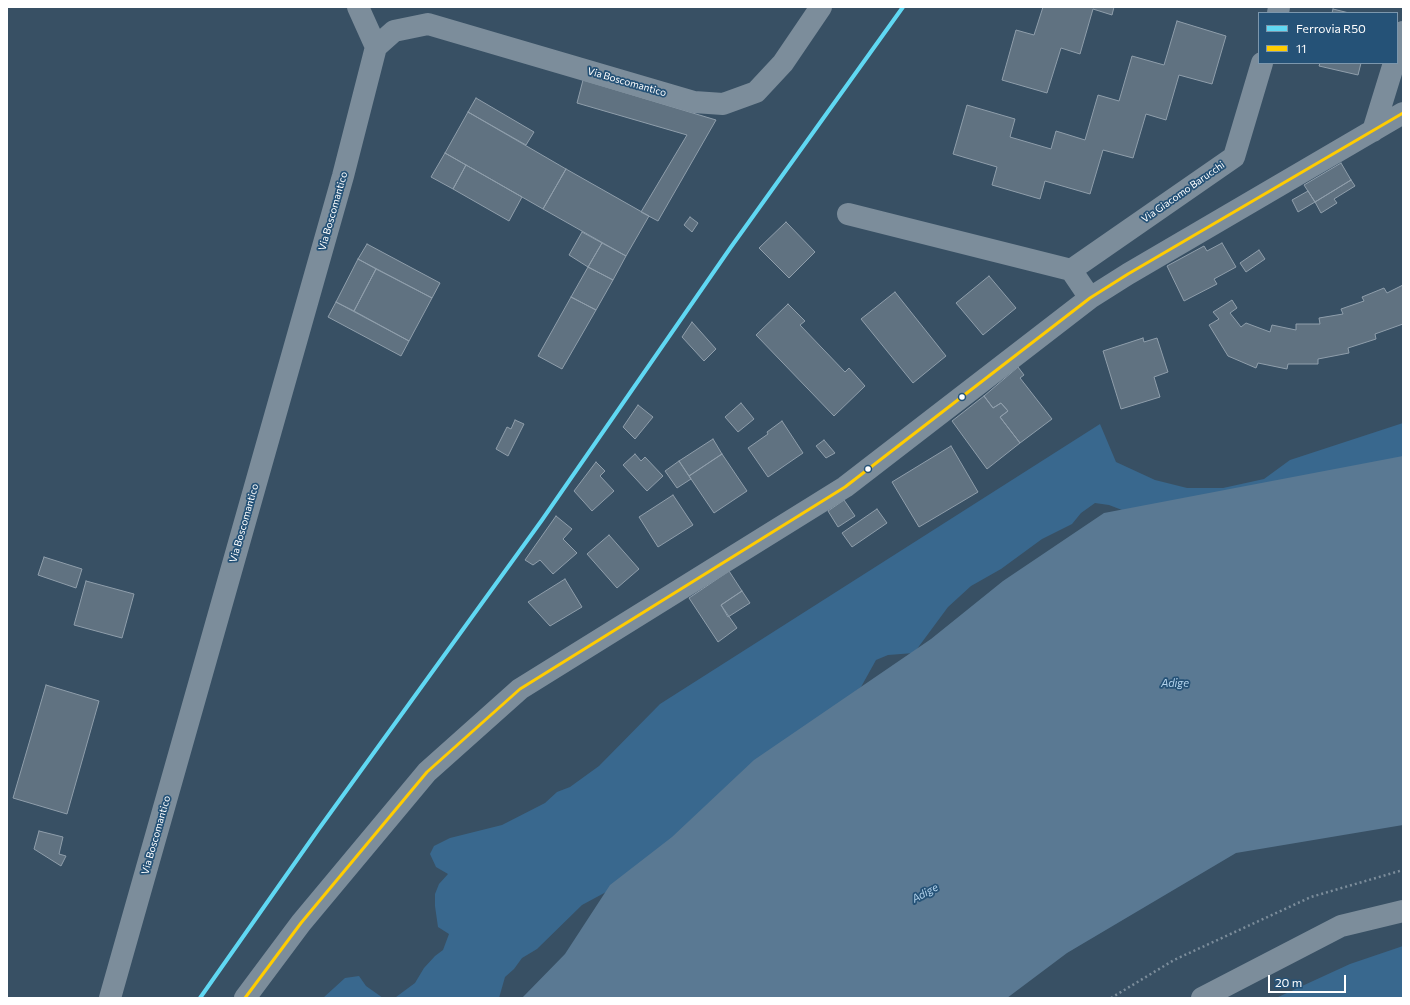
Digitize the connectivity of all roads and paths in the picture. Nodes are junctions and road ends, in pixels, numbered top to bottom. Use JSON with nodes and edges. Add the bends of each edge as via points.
{"nodes":[{"id":1,"x":358,"y":7,"type":"edge"},
{"id":2,"x":821,"y":7,"type":"edge"},
{"id":3,"x":1403,"y":32,"type":"edge"},
{"id":4,"x":376,"y":47,"type":"junction"},
{"id":5,"x":1398,"y":49,"type":"edge"},
{"id":6,"x":1262,"y":64,"type":"edge"},
{"id":7,"x":1394,"y":64,"type":"edge"},
{"id":8,"x":1403,"y":113,"type":"edge"},
{"id":9,"x":1373,"y":131,"type":"junction"},
{"id":10,"x":848,"y":214,"type":"dead end"},
{"id":11,"x":1071,"y":270,"type":"junction"},
{"id":12,"x":1090,"y":298,"type":"junction"},
{"id":13,"x":1403,"y":870,"type":"edge"},
{"id":14,"x":1403,"y":911,"type":"edge"},
{"id":15,"x":110,"y":998,"type":"edge"},
{"id":16,"x":245,"y":998,"type":"edge"},
{"id":17,"x":1111,"y":998,"type":"edge"},
{"id":18,"x":1202,"y":998,"type":"edge"}],
"edges":[{"from":1,"to":4,"type":"street"},
{"from":2,"to":4,"type":"street","name":"Via Boscomantico","via":[[783,63],[756,92],[723,104],[694,102],[428,24],[394,31]]},
{"from":3,"to":5,"type":"street"},
{"from":4,"to":15,"type":"street","name":"Via Boscomantico","via":[[340,184]]},
{"from":6,"to":11,"type":"street","name":"Via Giacomo Barucchi","via":[[1234,157]]},
{"from":7,"to":9,"type":"street"},
{"from":8,"to":9,"type":"street"},
{"from":9,"to":12,"type":"street"},
{"from":10,"to":11,"type":"street"},
{"from":11,"to":12,"type":"street"},
{"from":12,"to":16,"type":"street","via":[[845,487],[520,688],[427,772],[301,923]]},
{"from":13,"to":17,"type":"path","via":[[1311,897],[1174,960]]},
{"from":14,"to":18,"type":"street","via":[[1341,926]]}]}
